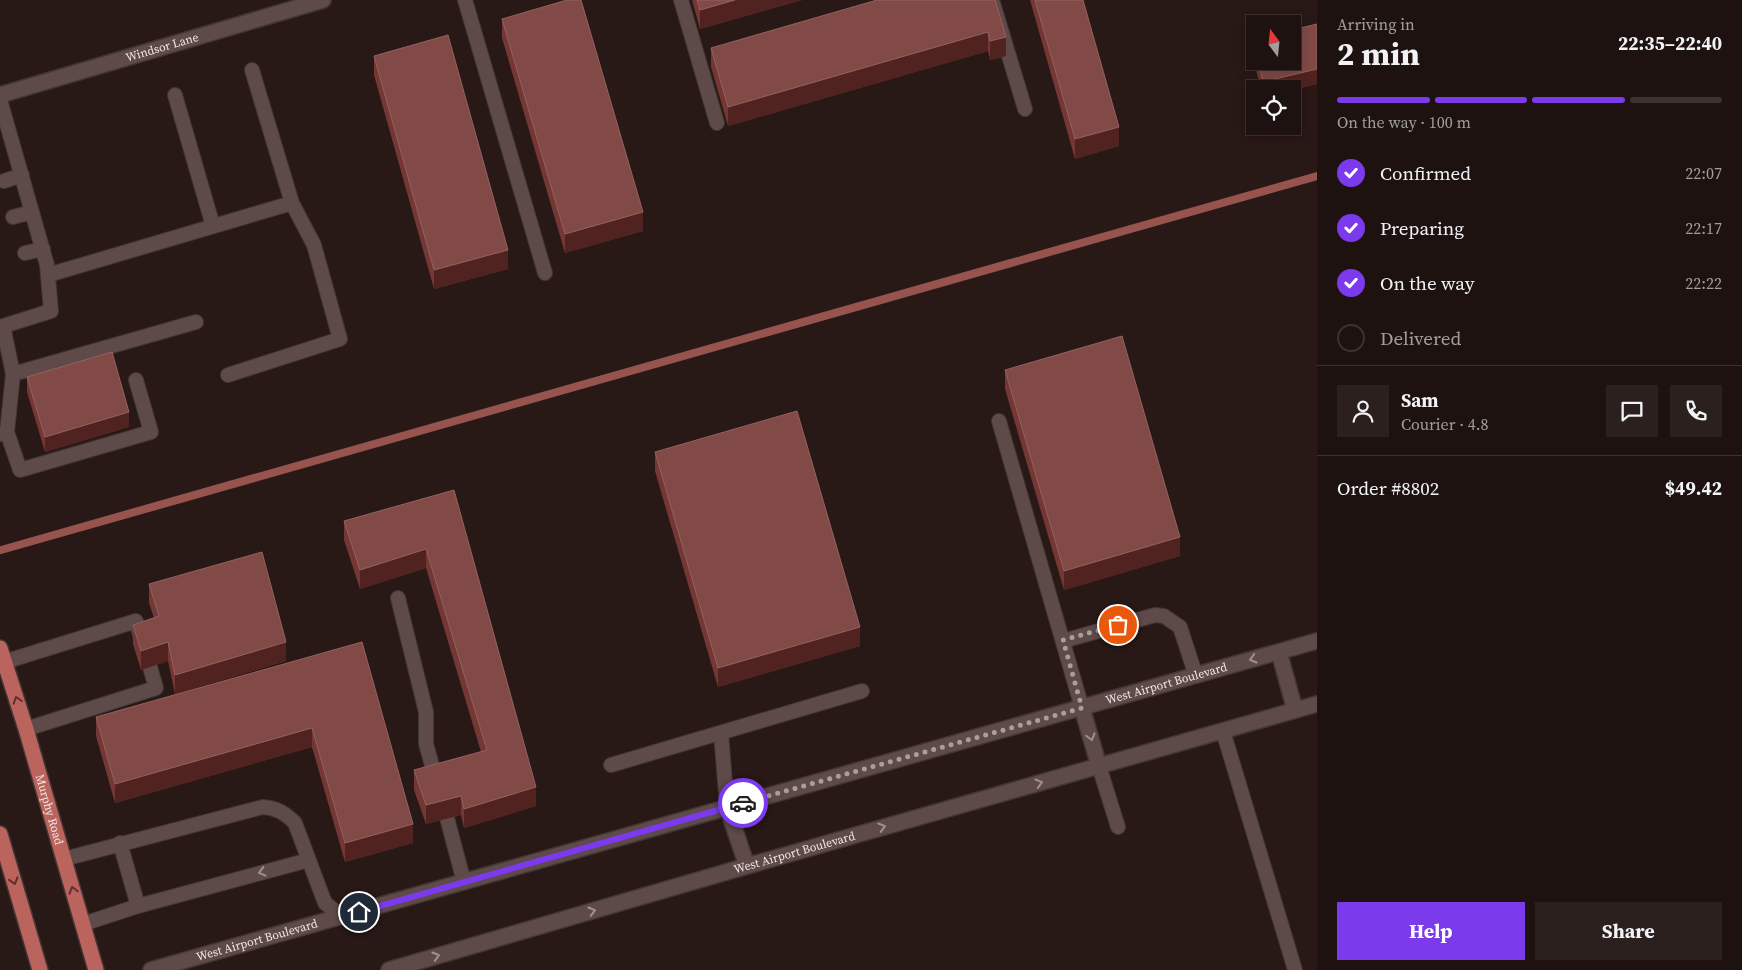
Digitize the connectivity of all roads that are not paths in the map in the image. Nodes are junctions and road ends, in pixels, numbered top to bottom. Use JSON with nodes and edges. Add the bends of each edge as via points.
{"nodes":[{"id":1,"x":323,"y":0,"type":"edge"},
{"id":2,"x":465,"y":0,"type":"edge"},
{"id":3,"x":681,"y":0,"type":"edge"},
{"id":4,"x":992,"y":0,"type":"edge"},
{"id":5,"x":252,"y":70,"type":"dead end"},
{"id":6,"x":0,"y":95,"type":"edge"},
{"id":7,"x":175,"y":95,"type":"dead end"},
{"id":8,"x":0,"y":100,"type":"edge"},
{"id":9,"x":1025,"y":109,"type":"dead end"},
{"id":10,"x":717,"y":123,"type":"dead end"},
{"id":11,"x":5,"y":140,"type":"edge"},
{"id":12,"x":22,"y":175,"type":"junction"},
{"id":13,"x":4,"y":180,"type":"dead end"},
{"id":14,"x":292,"y":203,"type":"junction"},
{"id":15,"x":32,"y":212,"type":"junction"},
{"id":16,"x":13,"y":217,"type":"dead end"},
{"id":17,"x":214,"y":226,"type":"junction"},
{"id":18,"x":43,"y":249,"type":"junction"},
{"id":19,"x":25,"y":253,"type":"dead end"},
{"id":20,"x":545,"y":273,"type":"dead end"},
{"id":21,"x":48,"y":275,"type":"junction"},
{"id":22,"x":196,"y":322,"type":"dead end"},
{"id":23,"x":1,"y":327,"type":"edge"},
{"id":24,"x":13,"y":374,"type":"junction"},
{"id":25,"x":228,"y":375,"type":"dead end"},
{"id":26,"x":136,"y":380,"type":"dead end"},
{"id":27,"x":999,"y":421,"type":"dead end"},
{"id":28,"x":3,"y":433,"type":"edge"},
{"id":29,"x":398,"y":598,"type":"dead end"},
{"id":30,"x":141,"y":638,"type":"edge"},
{"id":31,"x":1063,"y":640,"type":"junction"},
{"id":32,"x":1317,"y":641,"type":"edge"},
{"id":33,"x":1278,"y":652,"type":"junction"},
{"id":34,"x":2,"y":655,"type":"edge"},
{"id":35,"x":150,"y":667,"type":"edge"},
{"id":36,"x":1196,"y":676,"type":"junction"},
{"id":37,"x":862,"y":691,"type":"dead end"},
{"id":38,"x":1317,"y":704,"type":"edge"},
{"id":39,"x":1082,"y":708,"type":"junction"},
{"id":40,"x":1295,"y":710,"type":"junction"},
{"id":41,"x":26,"y":729,"type":"junction"},
{"id":42,"x":1223,"y":731,"type":"junction"},
{"id":43,"x":721,"y":733,"type":"junction"},
{"id":44,"x":611,"y":765,"type":"dead end"},
{"id":45,"x":1099,"y":766,"type":"junction"},
{"id":46,"x":438,"y":784,"type":"edge"},
{"id":47,"x":726,"y":808,"type":"junction"},
{"id":48,"x":447,"y":818,"type":"edge"},
{"id":49,"x":1118,"y":827,"type":"dead end"},
{"id":50,"x":0,"y":834,"type":"edge"},
{"id":51,"x":120,"y":843,"type":"junction"},
{"id":52,"x":64,"y":859,"type":"junction"},
{"id":53,"x":309,"y":860,"type":"junction"},
{"id":54,"x":747,"y":866,"type":"junction"},
{"id":55,"x":464,"y":882,"type":"junction"},
{"id":56,"x":138,"y":906,"type":"junction"},
{"id":57,"x":342,"y":917,"type":"junction"},
{"id":58,"x":82,"y":924,"type":"junction"},
{"id":59,"x":40,"y":970,"type":"edge"},
{"id":60,"x":96,"y":970,"type":"edge"},
{"id":61,"x":150,"y":970,"type":"edge"},
{"id":62,"x":389,"y":970,"type":"edge"},
{"id":63,"x":1295,"y":970,"type":"edge"}],
"edges":[{"from":1,"to":6,"type":"main road","name":"Windsor Lane"},
{"from":2,"to":20,"type":"lane"},
{"from":3,"to":10,"type":"lane"},
{"from":4,"to":9,"type":"lane"},
{"from":5,"to":14,"type":"lane"},
{"from":7,"to":17,"type":"lane"},
{"from":8,"to":11,"type":"lane"},
{"from":11,"to":12,"type":"lane"},
{"from":12,"to":13,"type":"lane"},
{"from":12,"to":15,"type":"lane"},
{"from":14,"to":17,"type":"lane"},
{"from":14,"to":25,"type":"lane","via":[[314,245],[340,339]]},
{"from":15,"to":16,"type":"lane"},
{"from":15,"to":18,"type":"lane"},
{"from":17,"to":21,"type":"lane"},
{"from":18,"to":19,"type":"lane"},
{"from":18,"to":21,"type":"lane"},
{"from":21,"to":23,"type":"lane","via":[[50,311]]},
{"from":22,"to":24,"type":"lane"},
{"from":23,"to":24,"type":"lane"},
{"from":24,"to":28,"type":"lane"},
{"from":26,"to":28,"type":"lane","via":[[151,432],[20,470]]},
{"from":27,"to":31,"type":"lane"},
{"from":29,"to":46,"type":"lane","via":[[426,712],[426,744]]},
{"from":30,"to":34,"type":"lane","via":[[136,621]]},
{"from":31,"to":36,"type":"lane","via":[[1155,615],[1164,616],[1180,627]]},
{"from":31,"to":39,"type":"lane"},
{"from":32,"to":33,"type":"main road","name":"West Airport Boulevard"},
{"from":33,"to":36,"type":"main road","name":"West Airport Boulevard","one_way":true},
{"from":33,"to":40,"type":"main road"},
{"from":41,"to":34,"type":"main road","name":"Murphy Road","one_way":true},
{"from":35,"to":41,"type":"lane","via":[[156,688]]},
{"from":36,"to":39,"type":"main road","name":"West Airport Boulevard"},
{"from":37,"to":43,"type":"lane"},
{"from":38,"to":40,"type":"main road","name":"West Airport Boulevard"},
{"from":39,"to":45,"type":"main road","one_way":true},
{"from":39,"to":47,"type":"main road","name":"West Airport Boulevard"},
{"from":40,"to":42,"type":"main road","name":"West Airport Boulevard"},
{"from":41,"to":52,"type":"main road","name":"Murphy Road"},
{"from":42,"to":45,"type":"main road","name":"West Airport Boulevard"},
{"from":42,"to":63,"type":"lane"},
{"from":43,"to":44,"type":"lane"},
{"from":43,"to":47,"type":"lane"},
{"from":45,"to":49,"type":"lane"},
{"from":54,"to":45,"type":"main road","name":"West Airport Boulevard","one_way":true},
{"from":47,"to":54,"type":"main road"},
{"from":47,"to":55,"type":"main road","name":"West Airport Boulevard"},
{"from":48,"to":55,"type":"lane"},
{"from":50,"to":59,"type":"main road","one_way":true},
{"from":51,"to":52,"type":"lane"},
{"from":51,"to":53,"type":"lane","via":[[272,807],[295,823]]},
{"from":51,"to":56,"type":"lane"},
{"from":58,"to":52,"type":"main road","name":"Murphy Road","one_way":true},
{"from":53,"to":56,"type":"lane","one_way":true},
{"from":53,"to":57,"type":"lane","via":[[325,903]]},
{"from":62,"to":54,"type":"main road","name":"West Airport Boulevard","one_way":true},
{"from":55,"to":57,"type":"main road","name":"West Airport Boulevard"},
{"from":56,"to":58,"type":"lane"},
{"from":57,"to":61,"type":"main road","name":"West Airport Boulevard"},
{"from":58,"to":60,"type":"main road","name":"Murphy Road"}]}
